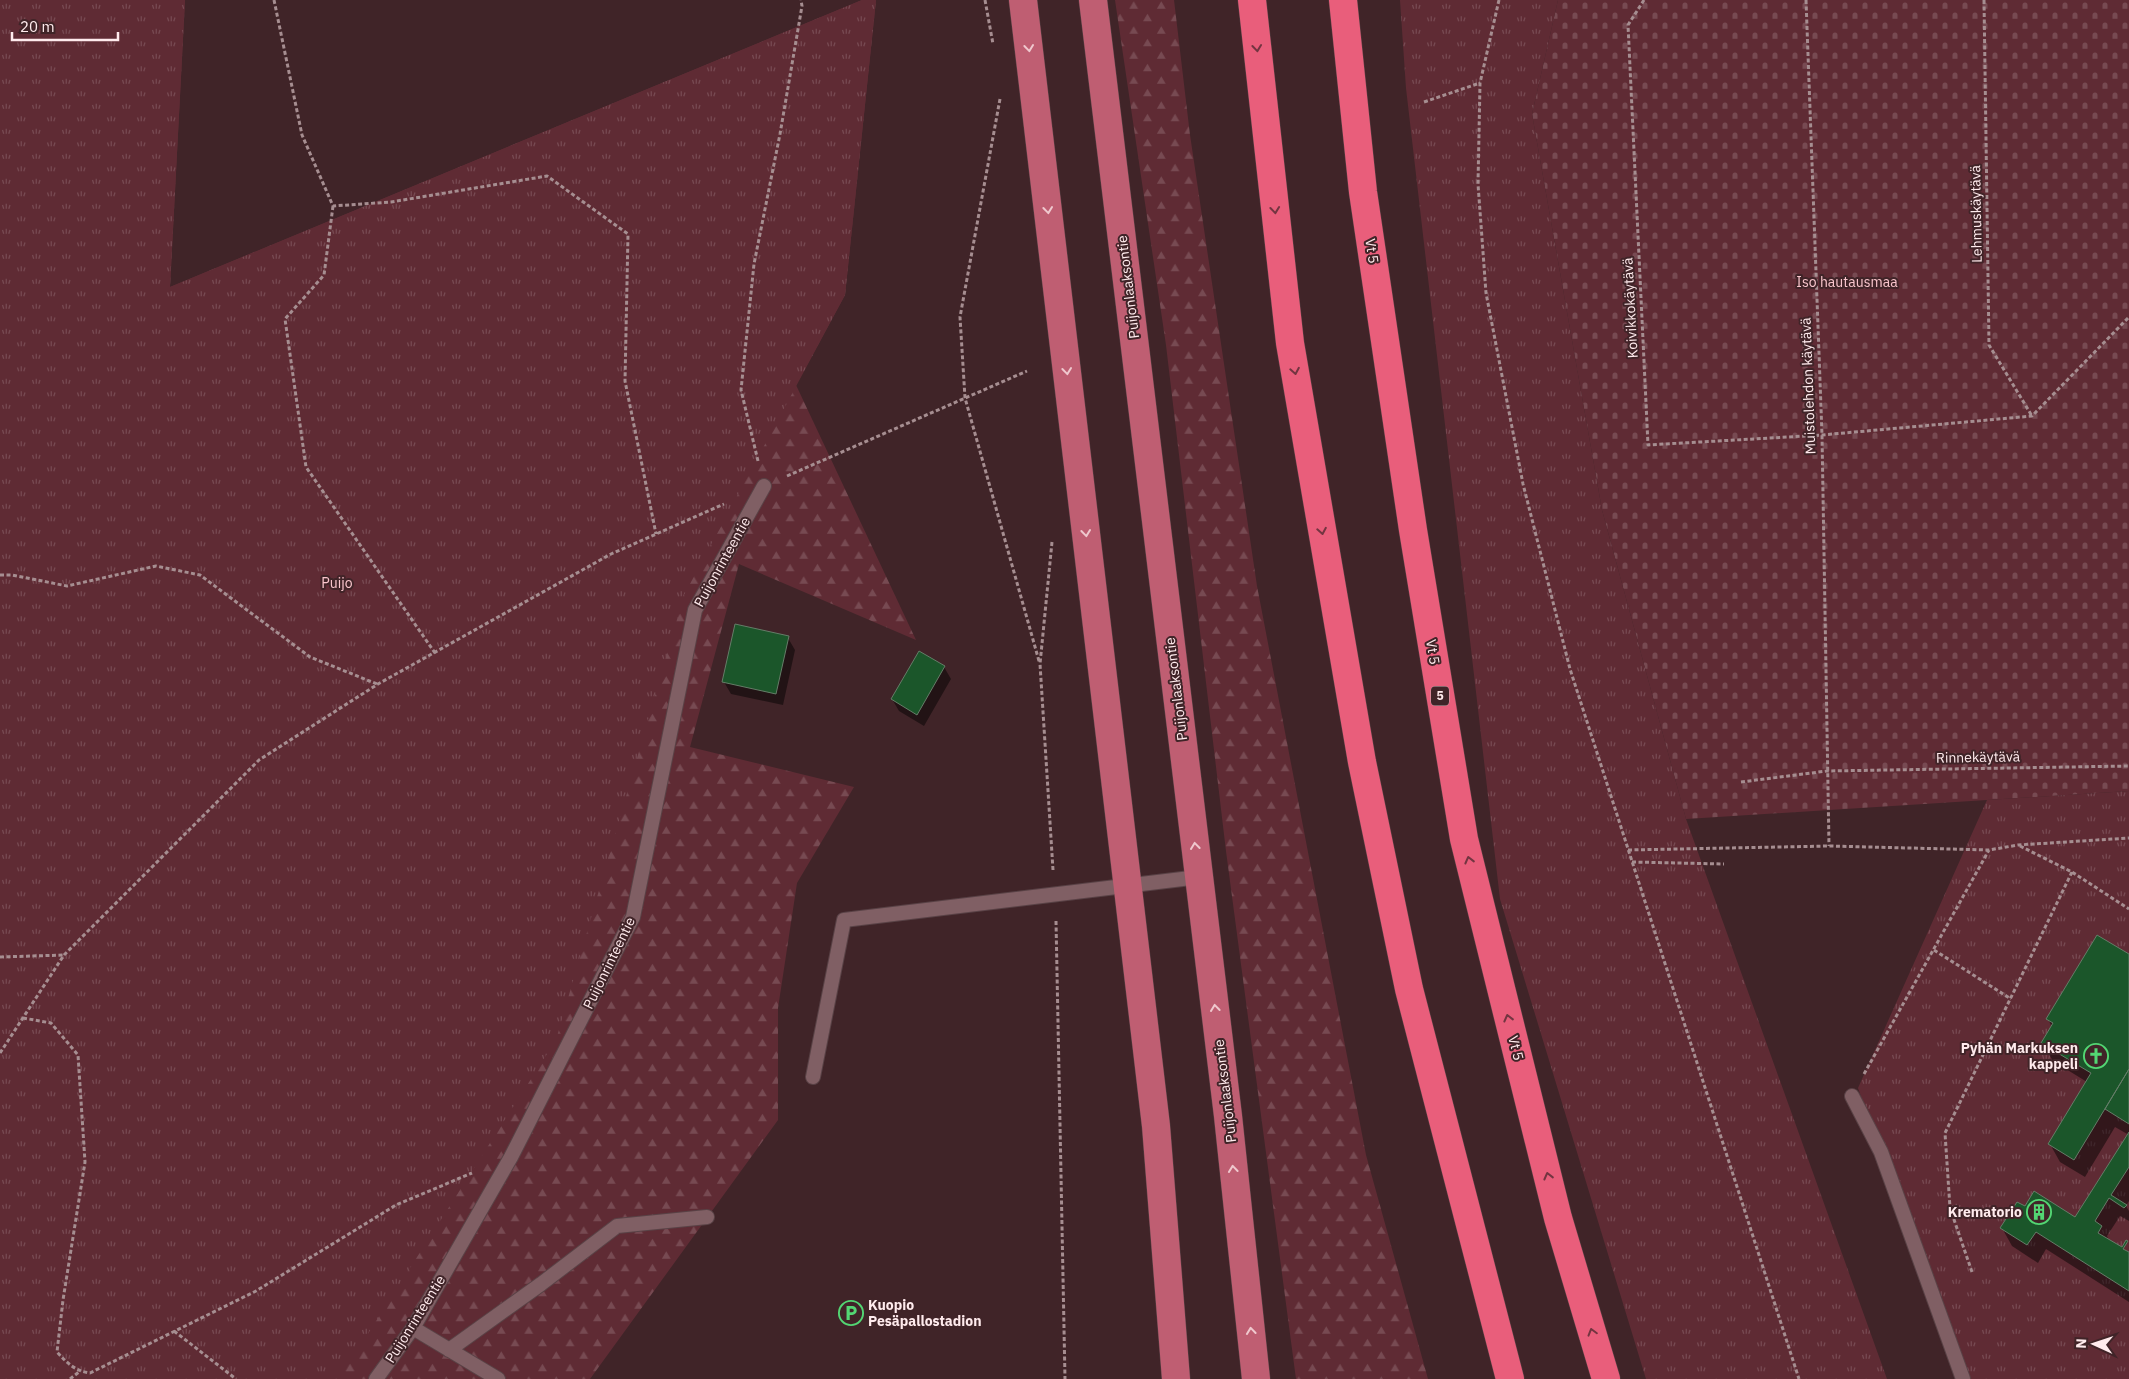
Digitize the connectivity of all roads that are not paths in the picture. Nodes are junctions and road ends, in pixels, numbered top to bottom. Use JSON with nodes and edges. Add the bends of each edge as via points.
{"nodes":[{"id":1,"x":1023,"y":0,"type":"edge"},
{"id":2,"x":1093,"y":0,"type":"edge"},
{"id":3,"x":1252,"y":0,"type":"edge"},
{"id":4,"x":1343,"y":0,"type":"edge"},
{"id":5,"x":764,"y":486,"type":"road end"},
{"id":6,"x":1199,"y":877,"type":"junction"},
{"id":7,"x":1127,"y":884,"type":"junction"},
{"id":8,"x":813,"y":1077,"type":"dead end"},
{"id":9,"x":1852,"y":1096,"type":"road end"},
{"id":10,"x":707,"y":1217,"type":"dead end"},
{"id":11,"x":413,"y":1328,"type":"junction"},
{"id":12,"x":449,"y":1350,"type":"junction"},
{"id":13,"x":376,"y":1379,"type":"edge"},
{"id":14,"x":498,"y":1379,"type":"edge"},
{"id":15,"x":1176,"y":1379,"type":"edge"},
{"id":16,"x":1256,"y":1379,"type":"edge"},
{"id":17,"x":1510,"y":1379,"type":"edge"},
{"id":18,"x":1606,"y":1379,"type":"edge"},
{"id":19,"x":1963,"y":1379,"type":"edge"}],
"edges":[{"from":1,"to":7,"type":"main road","one_way":true},
{"from":6,"to":2,"type":"main road","name":"Puijonlaaksontie","one_way":true},
{"from":3,"to":17,"type":"highway","one_way":true,"via":[[1290,343],[1362,762],[1409,989]]},
{"from":18,"to":4,"type":"highway","name":"Vt 5","number":"5","one_way":true,"via":[[1558,1218],[1464,839],[1364,202]]},
{"from":5,"to":11,"type":"lane","name":"Puijonrinteentie","via":[[695,610],[633,917],[511,1157]]},
{"from":6,"to":7,"type":"lane"},
{"from":16,"to":6,"type":"main road","name":"Puijonlaaksontie","one_way":true},
{"from":7,"to":8,"type":"lane","via":[[844,920]]},
{"from":7,"to":15,"type":"main road","via":[[1156,1126]]},
{"from":9,"to":19,"type":"lane","via":[[1881,1152]]},
{"from":10,"to":12,"type":"lane","via":[[617,1226]]},
{"from":11,"to":12,"type":"lane"},
{"from":11,"to":13,"type":"lane","name":"Puijonrinteentie"},
{"from":12,"to":14,"type":"lane"}]}
